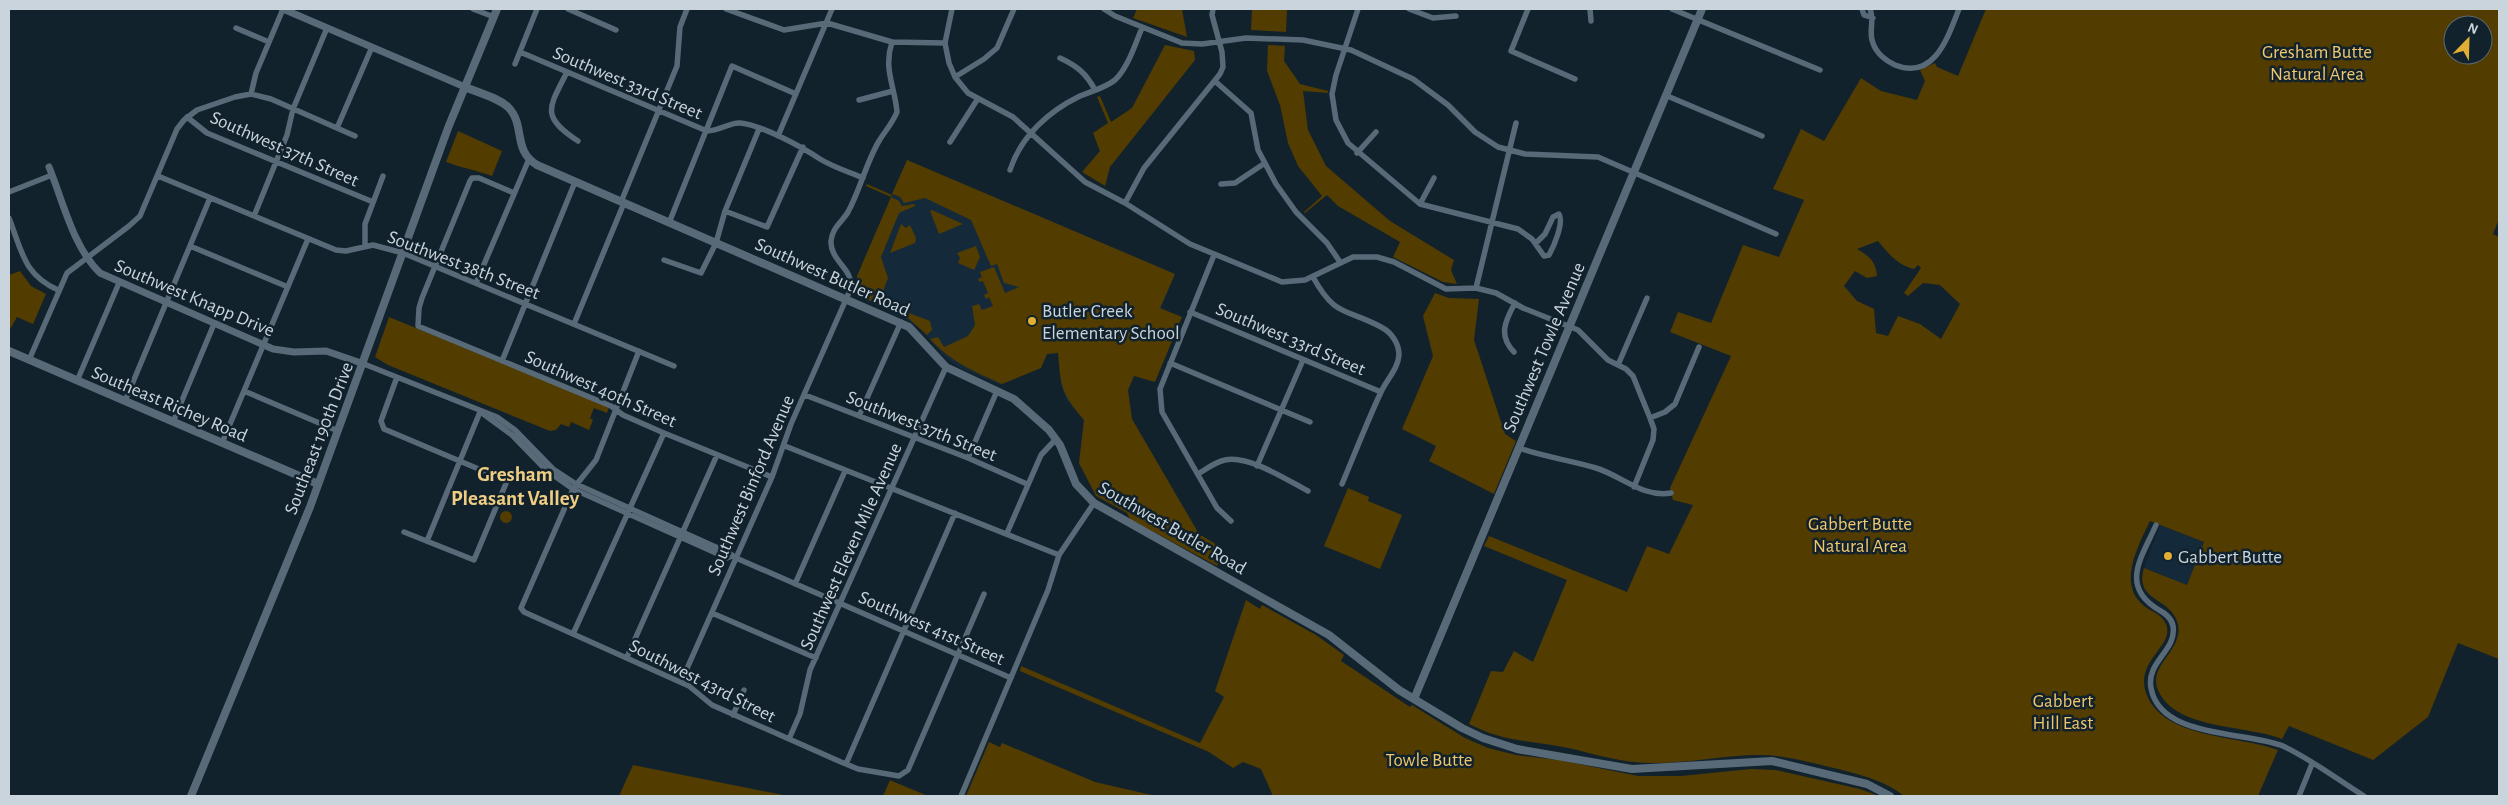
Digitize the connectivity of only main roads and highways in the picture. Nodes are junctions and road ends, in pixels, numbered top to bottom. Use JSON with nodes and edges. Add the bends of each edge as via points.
{"nodes":[{"id":1,"x":497,"y":9,"type":"edge"},
{"id":2,"x":1702,"y":9,"type":"edge"},
{"id":3,"x":465,"y":87,"type":"junction"},
{"id":4,"x":9,"y":351,"type":"edge"},
{"id":5,"x":318,"y":484,"type":"junction"},
{"id":6,"x":1414,"y":698,"type":"junction"},
{"id":7,"x":191,"y":796,"type":"edge"},
{"id":8,"x":1890,"y":796,"type":"edge"}],
"edges":[{"from":1,"to":3,"type":"main road","name":"Southeast 190th Drive"},
{"from":2,"to":6,"type":"main road","name":"Southwest Towle Avenue"},
{"from":3,"to":5,"type":"main road","name":"Southeast 190th Drive"},
{"from":3,"to":6,"type":"main road","name":"Southwest Butler Road","via":[[509,108],[517,122],[522,148],[537,166],[914,330],[946,367],[1021,404],[1056,439],[1076,484],[1094,503],[1329,635],[1392,686]]},
{"from":4,"to":5,"type":"main road","name":"Southeast Richey Road"},
{"from":5,"to":7,"type":"main road","name":"Southeast 190th Drive"},
{"from":6,"to":8,"type":"main road","name":"Southwest Butler Road","via":[[1462,728],[1517,749],[1632,769],[1772,761],[1867,784]]}]}
